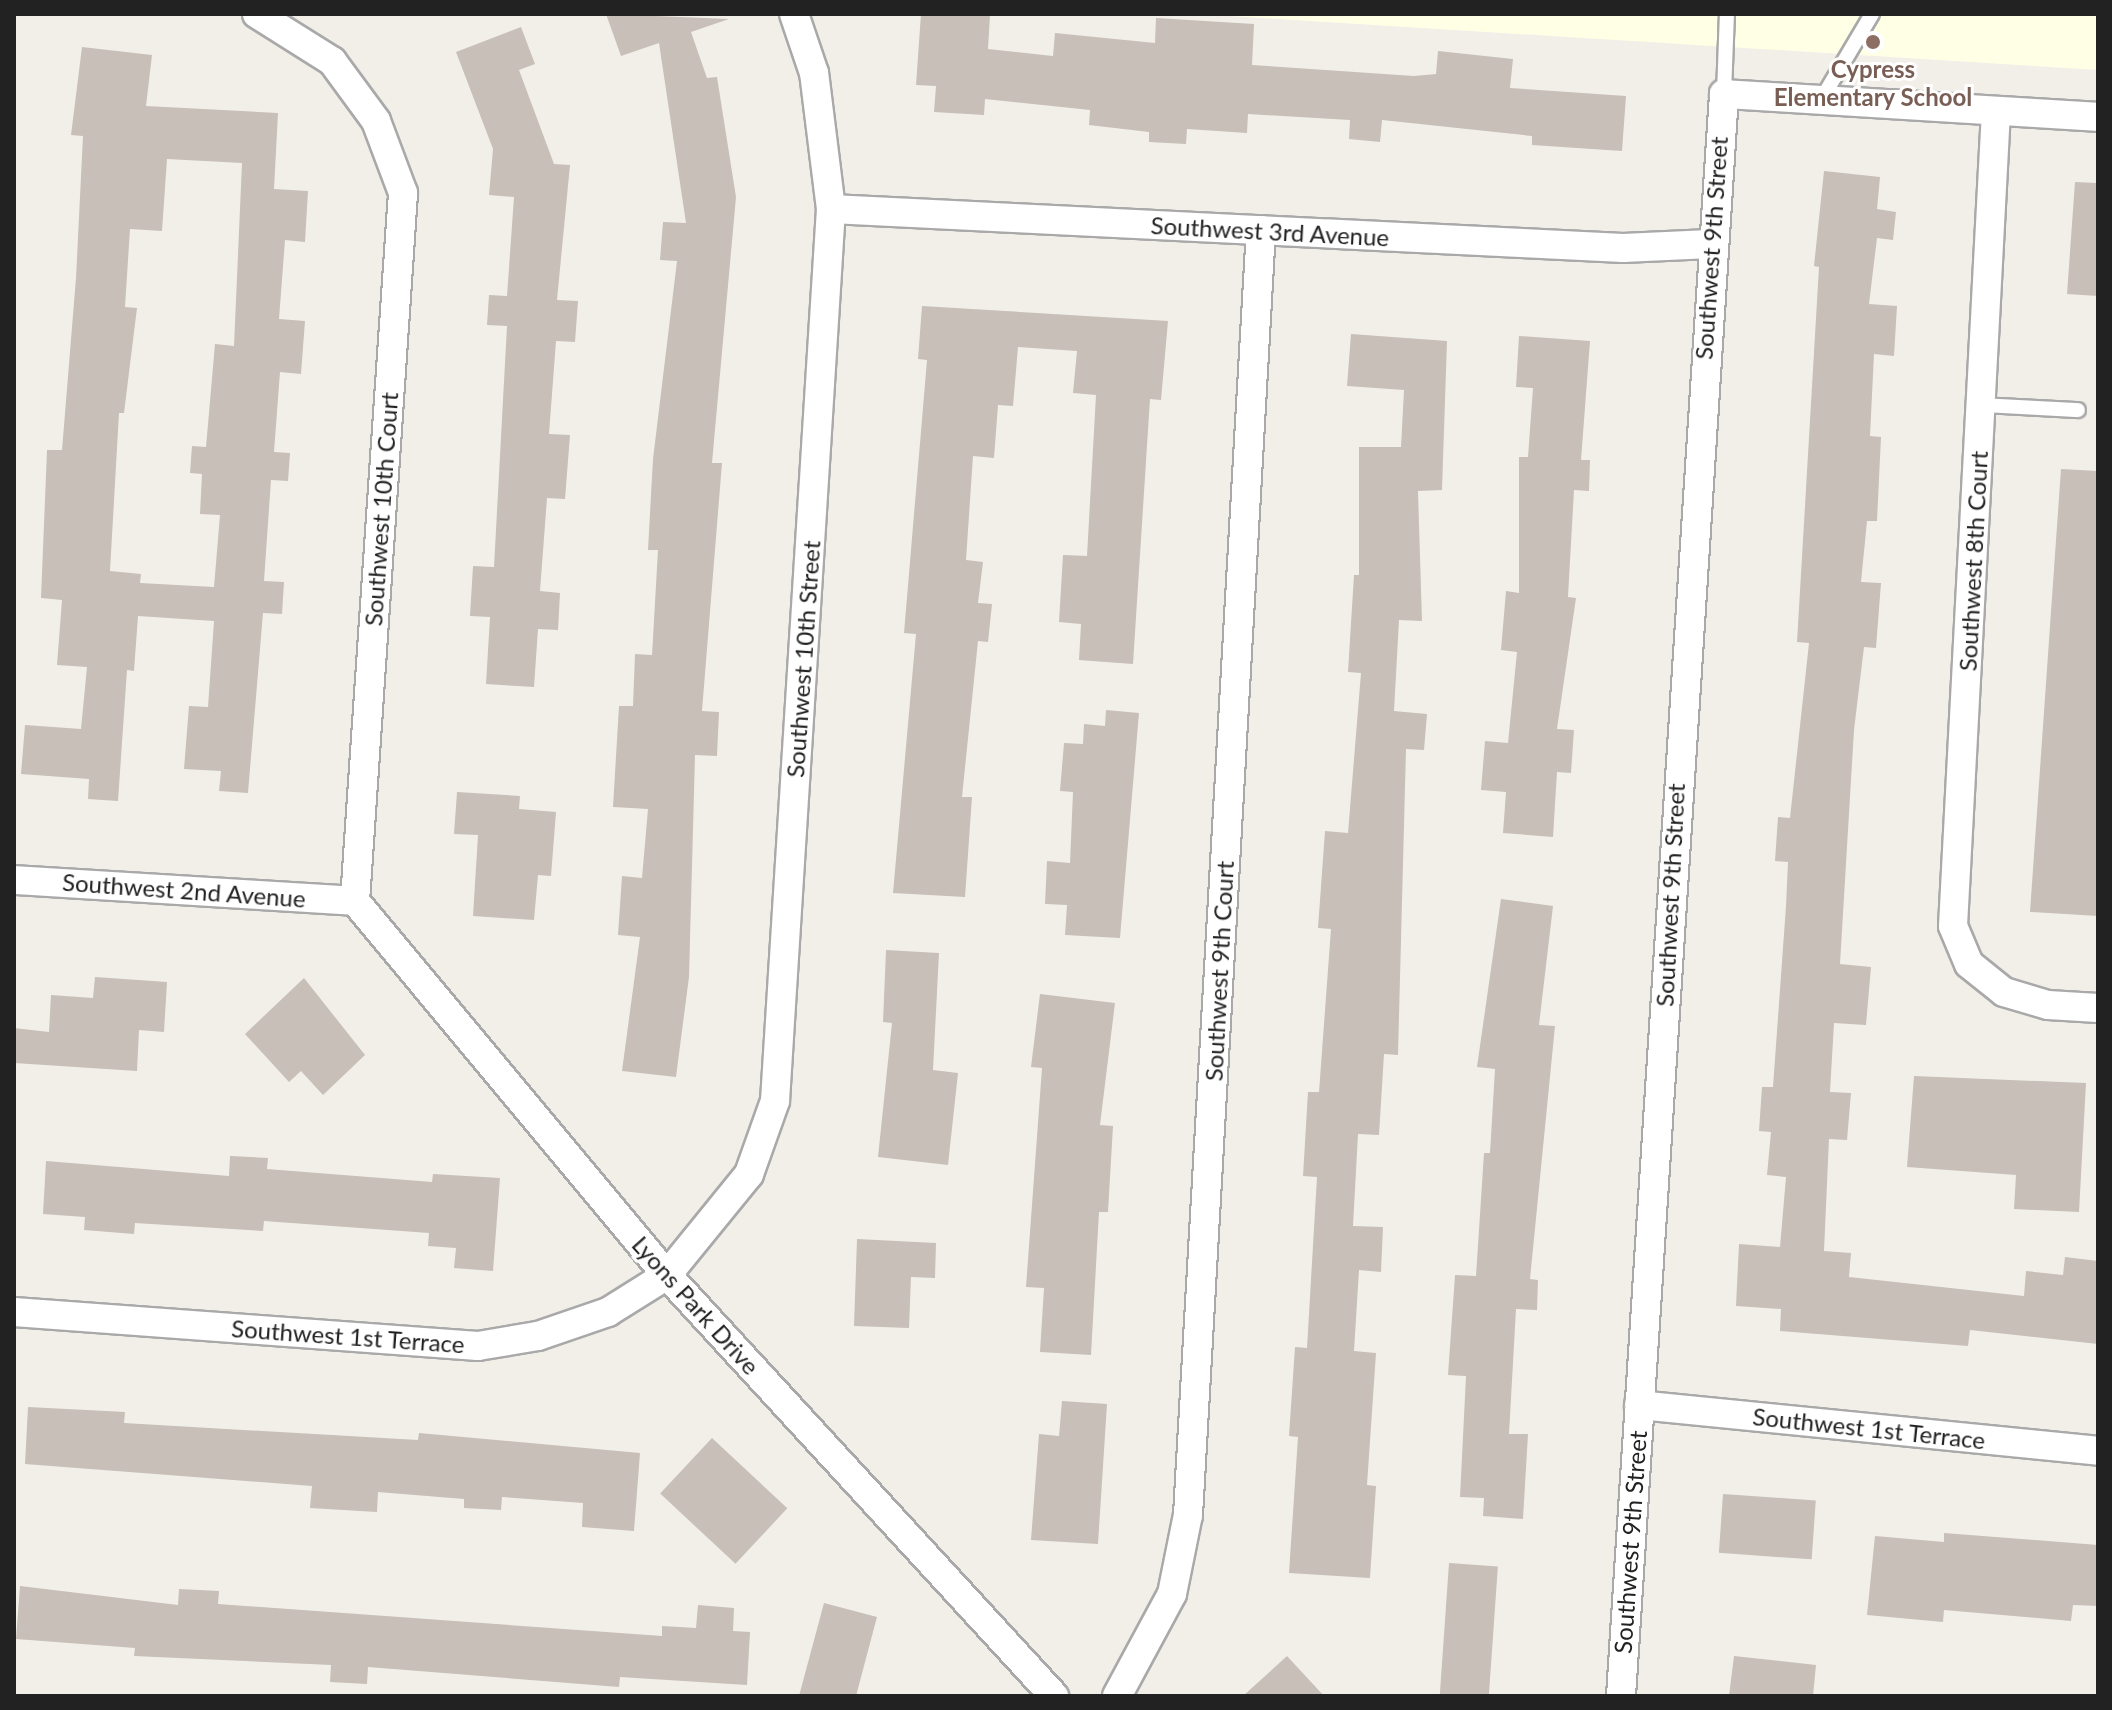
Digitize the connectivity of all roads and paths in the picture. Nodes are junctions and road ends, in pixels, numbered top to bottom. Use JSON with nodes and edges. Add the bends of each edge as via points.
{"nodes":[{"id":1,"x":257,"y":14,"type":"edge"},
{"id":2,"x":794,"y":14,"type":"edge"},
{"id":3,"x":1727,"y":14,"type":"edge"},
{"id":4,"x":1872,"y":14,"type":"edge"},
{"id":5,"x":1724,"y":94,"type":"junction"},
{"id":6,"x":1821,"y":100,"type":"junction"},
{"id":7,"x":1996,"y":111,"type":"junction"},
{"id":8,"x":2098,"y":117,"type":"edge"},
{"id":9,"x":831,"y":209,"type":"junction"},
{"id":10,"x":1261,"y":230,"type":"junction"},
{"id":11,"x":1710,"y":244,"type":"junction"},
{"id":12,"x":1982,"y":405,"type":"junction"},
{"id":13,"x":2078,"y":410,"type":"dead end"},
{"id":14,"x":14,"y":880,"type":"edge"},
{"id":15,"x":355,"y":901,"type":"junction"},
{"id":16,"x":2098,"y":1008,"type":"edge"},
{"id":17,"x":667,"y":1275,"type":"junction"},
{"id":18,"x":14,"y":1312,"type":"edge"},
{"id":19,"x":1639,"y":1405,"type":"junction"},
{"id":20,"x":2098,"y":1451,"type":"edge"},
{"id":21,"x":1054,"y":1696,"type":"edge"},
{"id":22,"x":1117,"y":1696,"type":"edge"},
{"id":23,"x":1621,"y":1696,"type":"edge"}],
"edges":[{"from":1,"to":15,"type":"street","name":"Southwest 10th Court","via":[[332,61],[376,121],[403,193]]},
{"from":2,"to":9,"type":"street","name":"Southwest 10th Street","via":[[814,73]]},
{"from":3,"to":5,"type":"lane"},
{"from":4,"to":6,"type":"lane"},
{"from":5,"to":6,"type":"street"},
{"from":5,"to":11,"type":"street","name":"Southwest 9th Street"},
{"from":6,"to":7,"type":"street"},
{"from":7,"to":8,"type":"street"},
{"from":7,"to":12,"type":"street","name":"Southwest 8th Court"},
{"from":9,"to":10,"type":"street","name":"Southwest 3rd Avenue"},
{"from":9,"to":17,"type":"street","name":"Southwest 10th Street","via":[[775,1101],[749,1174]]},
{"from":10,"to":11,"type":"street","name":"Southwest 3rd Avenue","via":[[1623,248]]},
{"from":10,"to":22,"type":"street","name":"Southwest 9th Court","via":[[1188,1515],[1172,1594]]},
{"from":11,"to":19,"type":"street","name":"Southwest 9th Street"},
{"from":12,"to":13,"type":"lane"},
{"from":12,"to":16,"type":"street","name":"Southwest 8th Court","via":[[1953,926],[1969,964],[2004,992],[2048,1005]]},
{"from":14,"to":15,"type":"street","name":"Southwest 2nd Avenue"},
{"from":15,"to":17,"type":"street","name":"Lyons Park Drive"},
{"from":17,"to":18,"type":"street","name":"Southwest 1st Terrace","via":[[608,1312],[538,1336],[478,1346]]},
{"from":17,"to":21,"type":"street","name":"Lyons Park Drive"},
{"from":19,"to":20,"type":"street","name":"Southwest 1st Terrace"},
{"from":19,"to":23,"type":"street","name":"Southwest 9th Street"}]}
